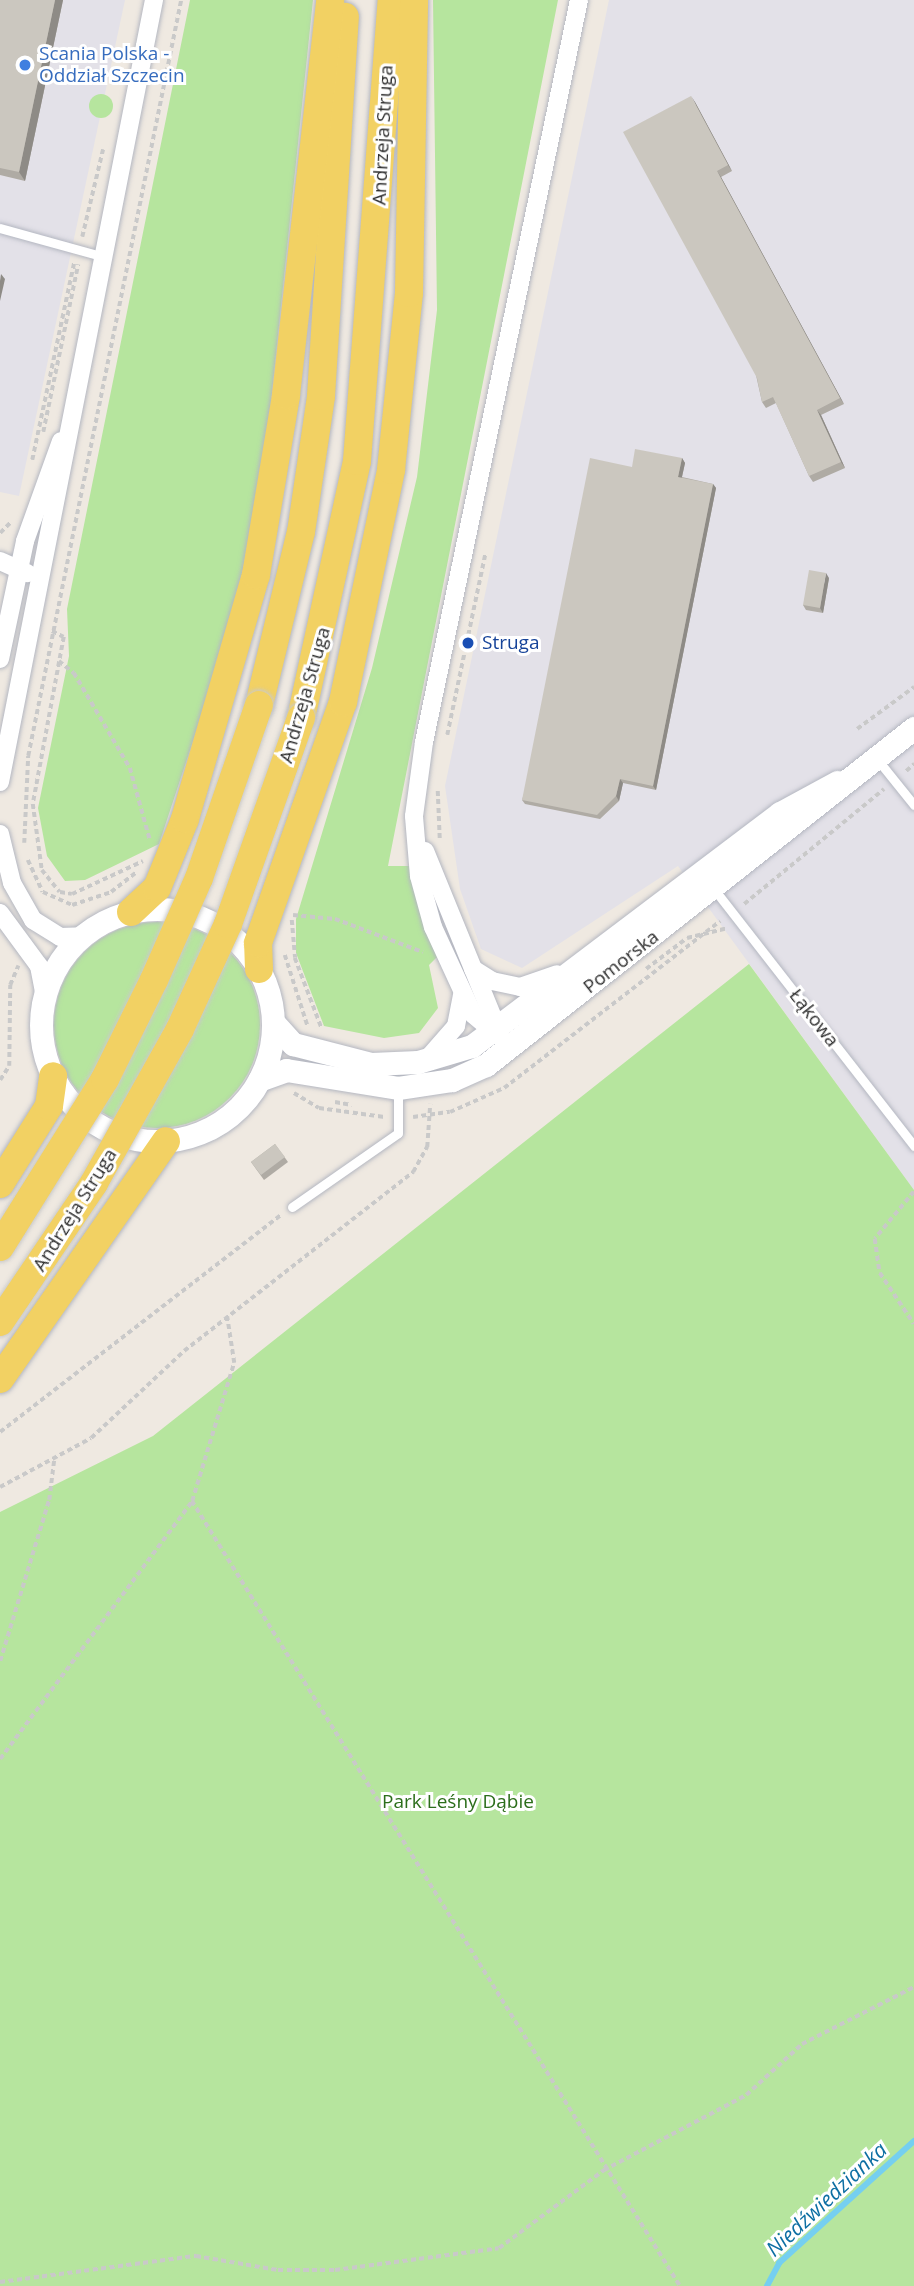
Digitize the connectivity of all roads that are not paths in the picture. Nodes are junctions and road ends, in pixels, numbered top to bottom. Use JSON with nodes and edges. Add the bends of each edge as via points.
{"nodes":[{"id":1,"x":155,"y":0,"type":"edge"},
{"id":2,"x":330,"y":0,"type":"edge"},
{"id":3,"x":346,"y":0,"type":"edge"},
{"id":4,"x":391,"y":0,"type":"edge"},
{"id":5,"x":414,"y":0,"type":"edge"},
{"id":6,"x":579,"y":0,"type":"edge"},
{"id":7,"x":0,"y":228,"type":"edge"},
{"id":8,"x":101,"y":257,"type":"junction"},
{"id":9,"x":63,"y":438,"type":"junction"},
{"id":10,"x":0,"y":561,"type":"edge"},
{"id":11,"x":19,"y":567,"type":"junction"},
{"id":12,"x":38,"y":586,"type":"junction"},
{"id":13,"x":7,"y":588,"type":"edge"},
{"id":14,"x":0,"y":659,"type":"edge"},
{"id":15,"x":914,"y":728,"type":"edge"},
{"id":16,"x":869,"y":763,"type":"junction"},
{"id":17,"x":0,"y":782,"type":"edge"},
{"id":18,"x":417,"y":789,"type":"junction"},
{"id":19,"x":914,"y":804,"type":"edge"},
{"id":20,"x":0,"y":834,"type":"edge"},
{"id":21,"x":708,"y":882,"type":"junction"},
{"id":22,"x":131,"y":912,"type":"junction"},
{"id":23,"x":0,"y":913,"type":"edge"},
{"id":24,"x":83,"y":936,"type":"junction"},
{"id":25,"x":609,"y":946,"type":"junction"},
{"id":26,"x":470,"y":966,"type":"junction"},
{"id":27,"x":259,"y":970,"type":"junction"},
{"id":28,"x":459,"y":985,"type":"junction"},
{"id":29,"x":44,"y":997,"type":"junction"},
{"id":30,"x":273,"y":1022,"type":"junction"},
{"id":31,"x":498,"y":1034,"type":"junction"},
{"id":32,"x":528,"y":1035,"type":"junction"},
{"id":33,"x":418,"y":1062,"type":"junction"},
{"id":34,"x":486,"y":1065,"type":"junction"},
{"id":35,"x":53,"y":1076,"type":"junction"},
{"id":36,"x":259,"y":1080,"type":"junction"},
{"id":37,"x":398,"y":1088,"type":"junction"},
{"id":38,"x":166,"y":1141,"type":"junction"},
{"id":39,"x":914,"y":1146,"type":"edge"},
{"id":40,"x":0,"y":1185,"type":"edge"},
{"id":41,"x":292,"y":1207,"type":"road end"},
{"id":42,"x":0,"y":1247,"type":"edge"},
{"id":43,"x":0,"y":1322,"type":"edge"},
{"id":44,"x":0,"y":1380,"type":"edge"}],
"edges":[{"from":1,"to":8,"type":"street"},
{"from":2,"to":22,"type":"main road","via":[[285,395],[253,587],[185,819],[157,888]]},
{"from":3,"to":42,"type":"main road","bridge":true,"via":[[321,396],[301,532],[259,705],[199,878],[154,980],[77,1126]]},
{"from":4,"to":43,"type":"main road","name":"Andrzeja Struga","bridge":true,"via":[[357,461],[301,718],[232,912],[180,1029],[94,1183]]},
{"from":5,"to":27,"type":"main road","via":[[409,293],[391,470],[342,702],[258,943]]},
{"from":6,"to":18,"type":"street"},
{"from":7,"to":8,"type":"lane"},
{"from":8,"to":9,"type":"street"},
{"from":9,"to":11,"type":"street","via":[[48,465]]},
{"from":9,"to":12,"type":"street"},
{"from":10,"to":11,"type":"street"},
{"from":11,"to":12,"type":"street"},
{"from":11,"to":13,"type":"street"},
{"from":12,"to":13,"type":"street"},
{"from":12,"to":17,"type":"street"},
{"from":13,"to":14,"type":"street"},
{"from":15,"to":16,"type":"street","name":"Pomorska"},
{"from":16,"to":19,"type":"lane","via":[[894,780]]},
{"from":16,"to":21,"type":"street","name":"Pomorska","via":[[793,805]]},
{"from":18,"to":26,"type":"street","via":[[430,872]]},
{"from":18,"to":28,"type":"street","via":[[419,876]]},
{"from":20,"to":24,"type":"street","via":[[12,883],[43,929]]},
{"from":21,"to":25,"type":"street","name":"Pomorska"},
{"from":21,"to":32,"type":"street","name":"Pomorska"},
{"from":21,"to":39,"type":"lane","name":"Łąkowa"},
{"from":22,"to":24,"type":"street"},
{"from":22,"to":27,"type":"street","via":[[171,909],[205,919],[236,940]]},
{"from":23,"to":29,"type":"street","via":[[43,975]]},
{"from":24,"to":29,"type":"street","via":[[59,964]]},
{"from":25,"to":26,"type":"street","name":"Pomorska","via":[[520,987],[492,981]]},
{"from":25,"to":31,"type":"street","name":"Pomorska"},
{"from":26,"to":31,"type":"street"},
{"from":27,"to":30,"type":"street"},
{"from":28,"to":31,"type":"street","via":[[480,1025]]},
{"from":28,"to":33,"type":"street","via":[[456,1026]]},
{"from":29,"to":35,"type":"street","via":[[42,1041]]},
{"from":30,"to":33,"type":"street","name":"Pomorska","via":[[283,1038],[304,1049],[371,1063]]},
{"from":30,"to":36,"type":"street"},
{"from":31,"to":32,"type":"street","name":"Pomorska"},
{"from":31,"to":33,"type":"street","name":"Pomorska"},
{"from":31,"to":34,"type":"street","name":"Pomorska"},
{"from":32,"to":34,"type":"street","name":"Pomorska"},
{"from":34,"to":37,"type":"street","name":"Pomorska","via":[[452,1080]]},
{"from":35,"to":38,"type":"street","via":[[74,1105],[102,1128]]},
{"from":35,"to":40,"type":"main road","via":[[49,1106]]},
{"from":36,"to":37,"type":"street","name":"Pomorska","via":[[286,1070]]},
{"from":36,"to":38,"type":"street","via":[[221,1123]]},
{"from":37,"to":41,"type":"lane","via":[[398,1133]]},
{"from":38,"to":44,"type":"main road"}]}
